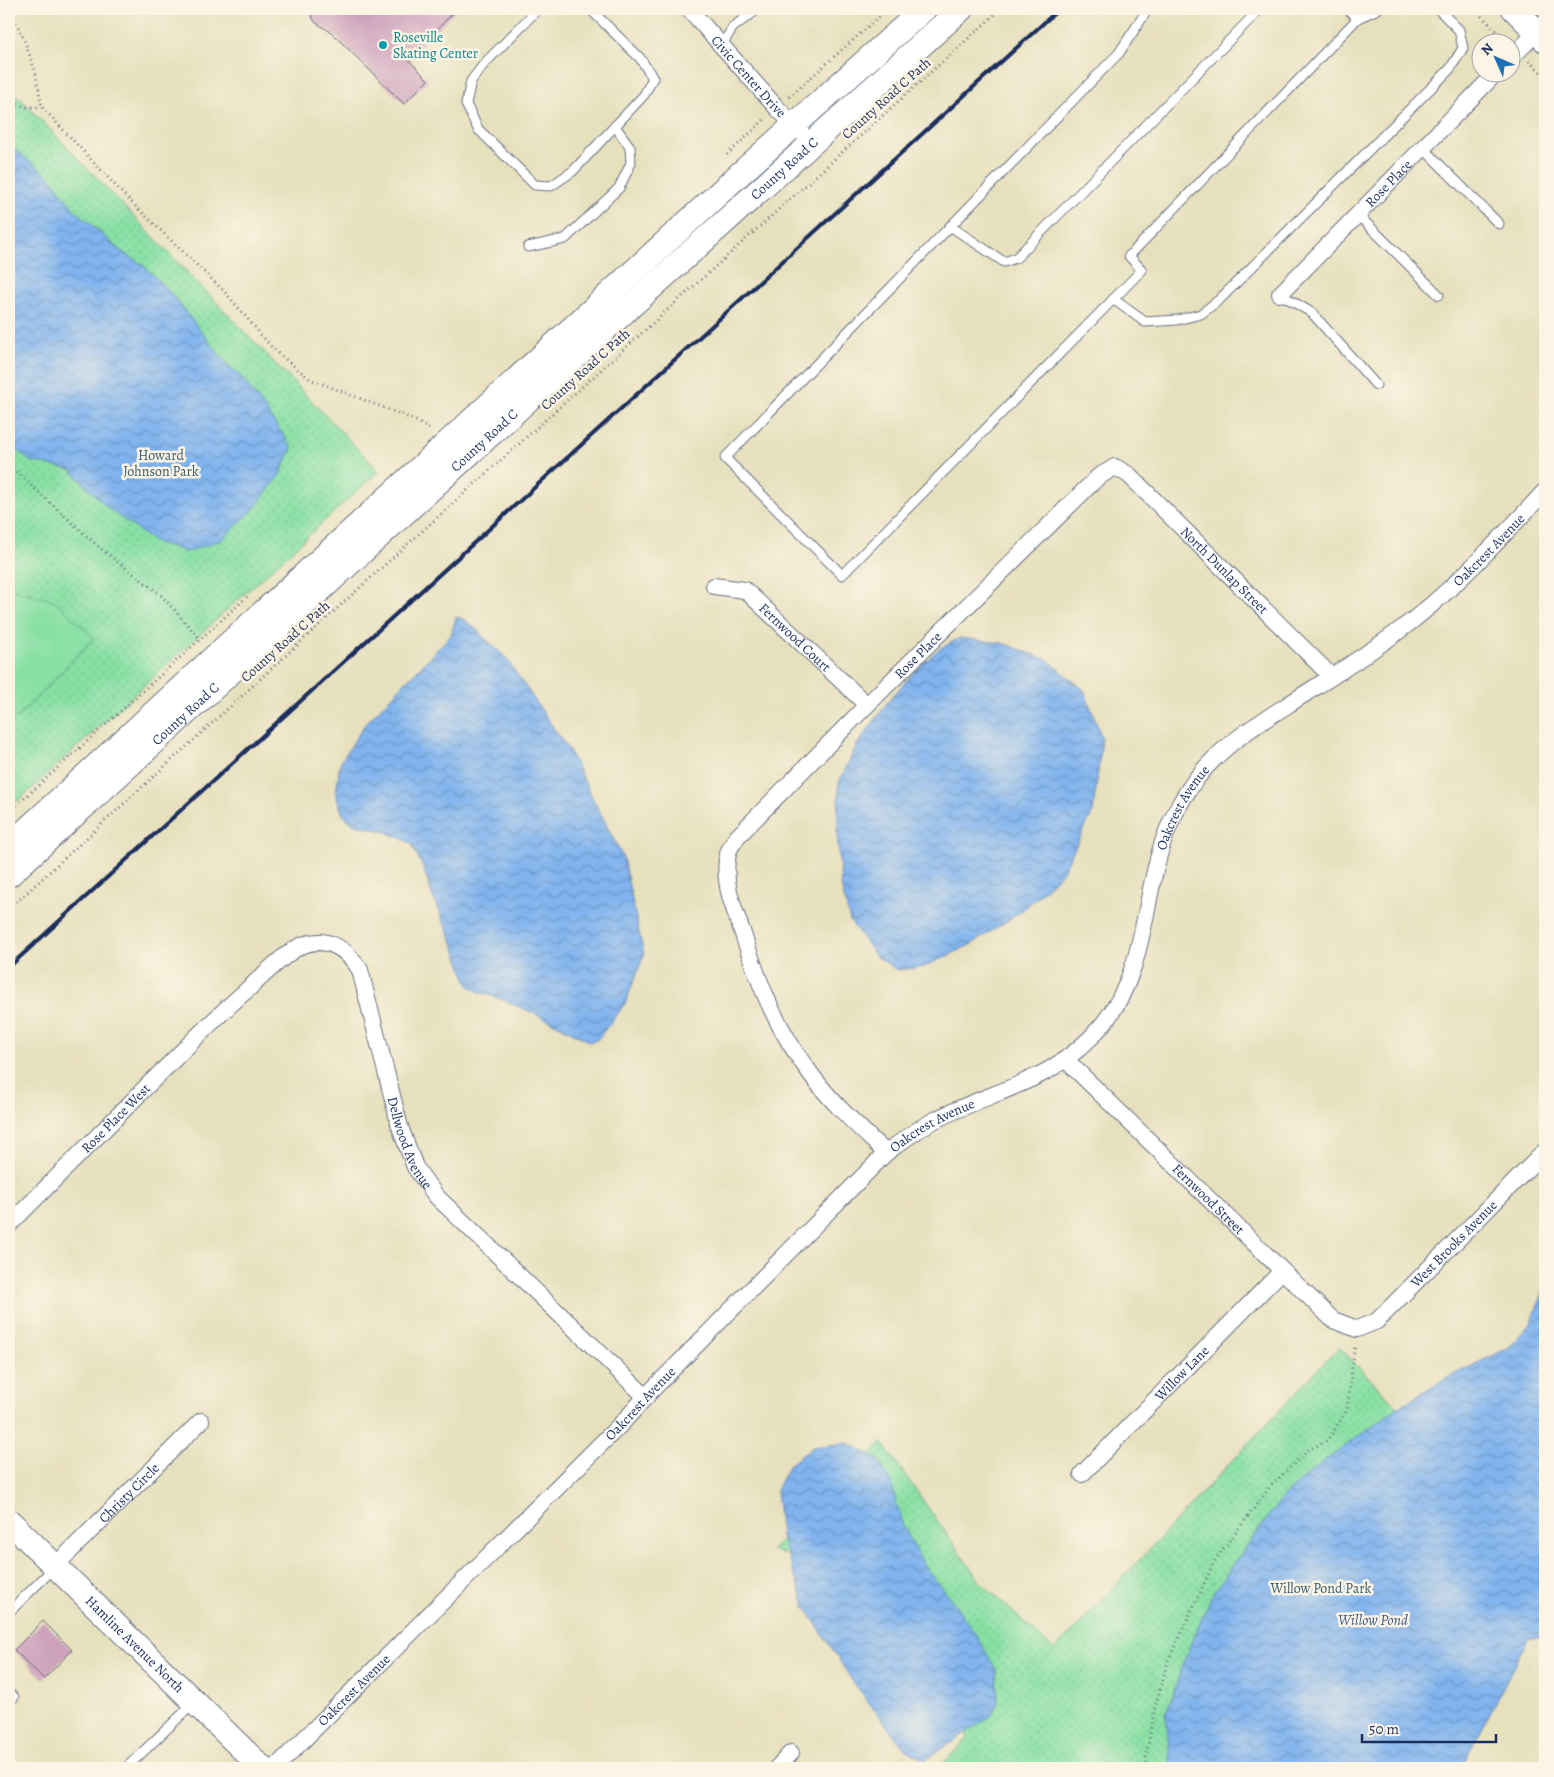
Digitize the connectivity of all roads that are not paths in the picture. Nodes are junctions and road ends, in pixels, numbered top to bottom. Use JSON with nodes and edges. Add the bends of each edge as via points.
{"nodes":[{"id":1,"x":538,"y":9,"type":"edge"},
{"id":2,"x":590,"y":9,"type":"edge"},
{"id":3,"x":689,"y":9,"type":"edge"},
{"id":4,"x":758,"y":9,"type":"edge"},
{"id":5,"x":924,"y":9,"type":"edge"},
{"id":6,"x":961,"y":9,"type":"edge"},
{"id":7,"x":1148,"y":9,"type":"edge"},
{"id":8,"x":1260,"y":9,"type":"edge"},
{"id":9,"x":1347,"y":9,"type":"edge"},
{"id":10,"x":1378,"y":9,"type":"edge"},
{"id":11,"x":1438,"y":9,"type":"edge"},
{"id":12,"x":1514,"y":9,"type":"edge"},
{"id":13,"x":1358,"y":18,"type":"junction"},
{"id":14,"x":1541,"y":36,"type":"edge"},
{"id":15,"x":722,"y":45,"type":"junction"},
{"id":16,"x":1522,"y":50,"type":"edge"},
{"id":17,"x":1486,"y":82,"type":"edge"},
{"id":18,"x":795,"y":125,"type":"junction"},
{"id":19,"x":615,"y":126,"type":"junction"},
{"id":20,"x":811,"y":143,"type":"junction"},
{"id":21,"x":1422,"y":148,"type":"junction"},
{"id":22,"x":1358,"y":215,"type":"junction"},
{"id":23,"x":1499,"y":224,"type":"dead end"},
{"id":24,"x":950,"y":226,"type":"junction"},
{"id":25,"x":528,"y":247,"type":"dead end"},
{"id":26,"x":1280,"y":294,"type":"joint"},
{"id":27,"x":1439,"y":295,"type":"dead end"},
{"id":28,"x":1113,"y":299,"type":"junction"},
{"id":29,"x":1376,"y":385,"type":"dead end"},
{"id":30,"x":1115,"y":467,"type":"joint"},
{"id":31,"x":1545,"y":492,"type":"edge"},
{"id":32,"x":714,"y":586,"type":"dead end"},
{"id":33,"x":1331,"y":676,"type":"junction"},
{"id":34,"x":867,"y":705,"type":"junction"},
{"id":35,"x":9,"y":846,"type":"edge"},
{"id":36,"x":9,"y":875,"type":"edge"},
{"id":37,"x":224,"y":1010,"type":"joint"},
{"id":38,"x":1066,"y":1060,"type":"junction"},
{"id":39,"x":1545,"y":1151,"type":"edge"},
{"id":40,"x":886,"y":1153,"type":"junction"},
{"id":41,"x":9,"y":1225,"type":"edge"},
{"id":42,"x":1282,"y":1271,"type":"junction"},
{"id":43,"x":1357,"y":1328,"type":"joint"},
{"id":44,"x":646,"y":1397,"type":"junction"},
{"id":45,"x":201,"y":1421,"type":"dead end"},
{"id":46,"x":1082,"y":1474,"type":"dead end"},
{"id":47,"x":9,"y":1521,"type":"edge"},
{"id":48,"x":55,"y":1566,"type":"junction"},
{"id":49,"x":9,"y":1612,"type":"edge"},
{"id":50,"x":195,"y":1702,"type":"junction"},
{"id":51,"x":791,"y":1753,"type":"dead end"},
{"id":52,"x":126,"y":1768,"type":"edge"},
{"id":53,"x":262,"y":1768,"type":"edge"},
{"id":54,"x":275,"y":1768,"type":"edge"},
{"id":55,"x":776,"y":1768,"type":"edge"}],
"edges":[{"from":1,"to":19,"type":"lane","via":[[471,81],[466,104],[478,128],[535,185],[551,186],[573,171]]},
{"from":2,"to":19,"type":"lane","via":[[640,58],[652,78],[644,95]]},
{"from":3,"to":15,"type":"street","name":"Civic Center Drive"},
{"from":4,"to":15,"type":"lane","via":[[734,27]]},
{"from":5,"to":18,"type":"main road","name":"County Road C"},
{"from":6,"to":20,"type":"main road","name":"County Road C"},
{"from":7,"to":24,"type":"lane","via":[[1118,53]]},
{"from":8,"to":24,"type":"lane","via":[[1016,258],[1004,262]]},
{"from":9,"to":13,"type":"lane"},
{"from":10,"to":13,"type":"lane"},
{"from":11,"to":28,"type":"lane","via":[[1459,30],[1463,48],[1450,69],[1220,299],[1201,314],[1177,320],[1145,322]]},
{"from":12,"to":14,"type":"main road"},
{"from":13,"to":28,"type":"lane","via":[[1128,256],[1142,270]]},
{"from":14,"to":16,"type":"street"},
{"from":15,"to":18,"type":"street","name":"Civic Center Drive"},
{"from":17,"to":21,"type":"street","name":"Rose Place"},
{"from":18,"to":20,"type":"street","name":"Civic Center Drive"},
{"from":18,"to":35,"type":"main road","name":"County Road C"},
{"from":19,"to":25,"type":"lane","via":[[630,147],[631,155],[631,163],[619,188],[565,239]]},
{"from":20,"to":36,"type":"main road","name":"County Road C"},
{"from":21,"to":22,"type":"street","name":"Rose Place"},
{"from":21,"to":23,"type":"lane"},
{"from":22,"to":26,"type":"street","name":"Rose Place"},
{"from":22,"to":27,"type":"lane"},
{"from":24,"to":28,"type":"lane","via":[[725,458],[842,575]]},
{"from":26,"to":29,"type":"lane","via":[[1312,313]]},
{"from":30,"to":33,"type":"street","name":"North Dunlap Street","via":[[1130,475]]},
{"from":30,"to":34,"type":"street","name":"Rose Place","via":[[1098,477]]},
{"from":31,"to":33,"type":"street","name":"Oakcrest Avenue","via":[[1437,600],[1397,632]]},
{"from":32,"to":34,"type":"street","name":"Fernwood Court","via":[[745,590]]},
{"from":33,"to":38,"type":"street","name":"Oakcrest Avenue","via":[[1236,739],[1195,780],[1167,832],[1130,976],[1104,1023]]},
{"from":34,"to":40,"type":"street","name":"Rose Place","via":[[737,837],[728,853],[726,884],[754,970],[770,1009],[790,1044],[840,1108]]},
{"from":37,"to":41,"type":"street","name":"Rose Place West"},
{"from":37,"to":44,"type":"street","name":"Dellwood Avenue","via":[[287,955],[302,946],[314,942],[328,943],[341,948],[352,958],[361,975],[400,1126],[415,1167],[436,1196]]},
{"from":38,"to":40,"type":"street","name":"Oakcrest Avenue","via":[[1038,1077],[934,1120]]},
{"from":38,"to":42,"type":"street","name":"Fernwood Street"},
{"from":39,"to":43,"type":"street","name":"West Brooks Avenue","via":[[1377,1321]]},
{"from":40,"to":44,"type":"street","name":"Oakcrest Avenue"},
{"from":42,"to":43,"type":"street","name":"Fernwood Street","via":[[1333,1320]]},
{"from":42,"to":46,"type":"street","name":"Willow Lane"},
{"from":44,"to":54,"type":"street","name":"Oakcrest Avenue"},
{"from":45,"to":48,"type":"street","name":"Christy Circle"},
{"from":47,"to":48,"type":"main road","name":"Hamline Avenue North"},
{"from":48,"to":49,"type":"lane"},
{"from":48,"to":50,"type":"main road","name":"Hamline Avenue North"},
{"from":50,"to":52,"type":"lane"},
{"from":50,"to":53,"type":"main road","name":"Hamline Avenue North"},
{"from":51,"to":55,"type":"street"}]}
